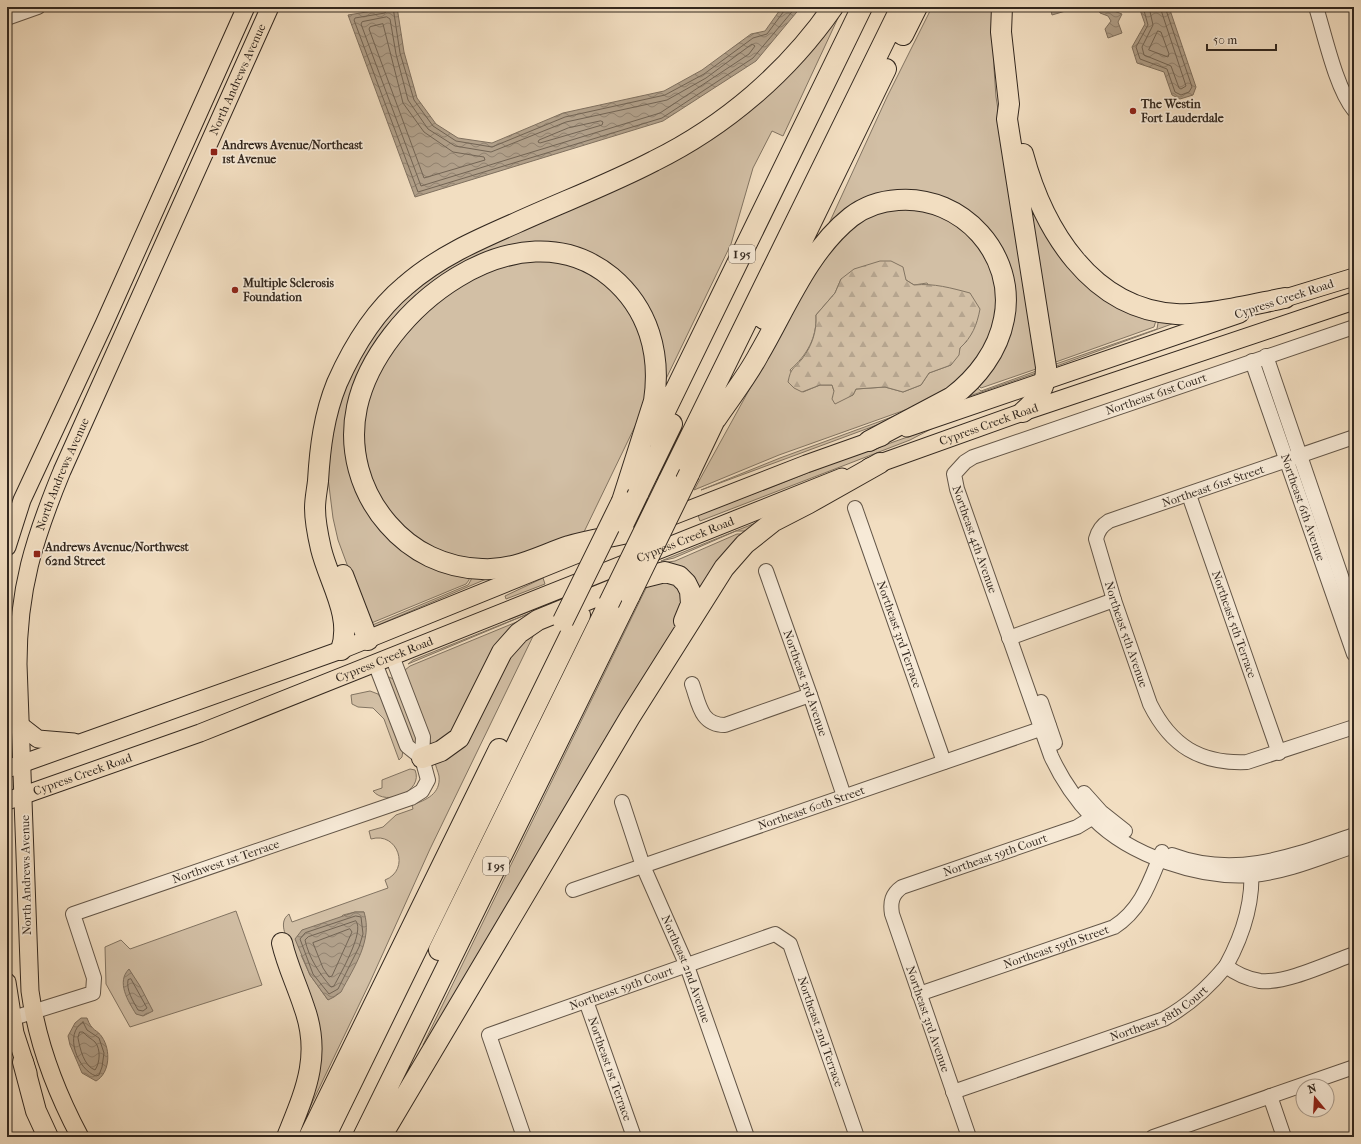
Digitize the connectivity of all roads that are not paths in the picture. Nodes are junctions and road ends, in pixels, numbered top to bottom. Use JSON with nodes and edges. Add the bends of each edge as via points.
{"nodes":[{"id":1,"x":38,"y":7,"type":"edge"},
{"id":2,"x":246,"y":7,"type":"edge"},
{"id":3,"x":270,"y":7,"type":"edge"},
{"id":4,"x":833,"y":7,"type":"edge"},
{"id":5,"x":862,"y":7,"type":"edge"},
{"id":6,"x":877,"y":7,"type":"edge"},
{"id":7,"x":901,"y":7,"type":"edge"},
{"id":8,"x":917,"y":7,"type":"edge"},
{"id":9,"x":1002,"y":7,"type":"edge"},
{"id":10,"x":1316,"y":7,"type":"edge"},
{"id":11,"x":7,"y":18,"type":"edge"},
{"id":12,"x":1009,"y":104,"type":"junction"},
{"id":13,"x":1354,"y":110,"type":"edge"},
{"id":14,"x":1354,"y":277,"type":"edge"},
{"id":15,"x":1285,"y":298,"type":"junction"},
{"id":16,"x":1354,"y":301,"type":"edge"},
{"id":17,"x":1354,"y":327,"type":"edge"},
{"id":18,"x":1266,"y":356,"type":"junction"},
{"id":19,"x":1252,"y":361,"type":"junction"},
{"id":20,"x":1046,"y":380,"type":"junction"},
{"id":21,"x":1024,"y":412,"type":"junction"},
{"id":22,"x":716,"y":419,"type":"junction"},
{"id":23,"x":1354,"y":437,"type":"edge"},
{"id":24,"x":869,"y":442,"type":"junction"},
{"id":25,"x":1293,"y":459,"type":"junction"},
{"id":26,"x":880,"y":463,"type":"junction"},
{"id":27,"x":962,"y":466,"type":"joint"},
{"id":28,"x":318,"y":480,"type":"junction"},
{"id":29,"x":1189,"y":495,"type":"junction"},
{"id":30,"x":630,"y":498,"type":"junction"},
{"id":31,"x":855,"y":508,"type":"dead end"},
{"id":32,"x":632,"y":532,"type":"junction"},
{"id":33,"x":1098,"y":532,"type":"joint"},
{"id":34,"x":7,"y":547,"type":"edge"},
{"id":35,"x":766,"y":571,"type":"dead end"},
{"id":36,"x":1114,"y":600,"type":"junction"},
{"id":37,"x":1354,"y":614,"type":"edge"},
{"id":38,"x":571,"y":618,"type":"junction"},
{"id":39,"x":1013,"y":636,"type":"junction"},
{"id":40,"x":375,"y":637,"type":"junction"},
{"id":41,"x":341,"y":650,"type":"junction"},
{"id":42,"x":1354,"y":654,"type":"edge"},
{"id":43,"x":392,"y":656,"type":"junction"},
{"id":44,"x":375,"y":663,"type":"junction"},
{"id":45,"x":657,"y":673,"type":"junction"},
{"id":46,"x":692,"y":684,"type":"dead end"},
{"id":47,"x":810,"y":695,"type":"junction"},
{"id":48,"x":20,"y":725,"type":"junction"},
{"id":49,"x":1045,"y":727,"type":"junction"},
{"id":50,"x":1354,"y":727,"type":"edge"},
{"id":51,"x":83,"y":742,"type":"junction"},
{"id":52,"x":1279,"y":753,"type":"junction"},
{"id":53,"x":422,"y":758,"type":"junction"},
{"id":54,"x":944,"y":762,"type":"junction"},
{"id":55,"x":15,"y":767,"type":"edge"},
{"id":56,"x":24,"y":795,"type":"junction"},
{"id":57,"x":844,"y":796,"type":"junction"},
{"id":58,"x":7,"y":801,"type":"edge"},
{"id":59,"x":622,"y":802,"type":"dead end"},
{"id":60,"x":1097,"y":815,"type":"junction"},
{"id":61,"x":1354,"y":835,"type":"edge"},
{"id":62,"x":1354,"y":846,"type":"edge"},
{"id":63,"x":1161,"y":856,"type":"junction"},
{"id":64,"x":643,"y":866,"type":"junction"},
{"id":65,"x":1251,"y":870,"type":"junction"},
{"id":66,"x":573,"y":890,"type":"dead end"},
{"id":67,"x":891,"y":900,"type":"joint"},
{"id":68,"x":775,"y":934,"type":"joint"},
{"id":69,"x":282,"y":943,"type":"dead end"},
{"id":70,"x":1354,"y":954,"type":"edge"},
{"id":71,"x":687,"y":966,"type":"junction"},
{"id":72,"x":1226,"y":966,"type":"junction"},
{"id":73,"x":7,"y":982,"type":"edge"},
{"id":74,"x":919,"y":994,"type":"junction"},
{"id":75,"x":586,"y":1001,"type":"junction"},
{"id":76,"x":33,"y":1013,"type":"junction"},
{"id":77,"x":10,"y":1019,"type":"edge"},
{"id":78,"x":23,"y":1062,"type":"junction"},
{"id":79,"x":1354,"y":1067,"type":"edge"},
{"id":80,"x":954,"y":1092,"type":"junction"},
{"id":81,"x":1270,"y":1096,"type":"junction"},
{"id":82,"x":48,"y":1137,"type":"edge"},
{"id":83,"x":58,"y":1137,"type":"edge"},
{"id":84,"x":80,"y":1137,"type":"edge"},
{"id":85,"x":287,"y":1137,"type":"edge"},
{"id":86,"x":309,"y":1137,"type":"edge"},
{"id":87,"x":325,"y":1137,"type":"edge"},
{"id":88,"x":348,"y":1137,"type":"edge"},
{"id":89,"x":363,"y":1137,"type":"edge"},
{"id":90,"x":381,"y":1137,"type":"edge"},
{"id":91,"x":524,"y":1137,"type":"edge"},
{"id":92,"x":634,"y":1137,"type":"edge"},
{"id":93,"x":747,"y":1137,"type":"edge"},
{"id":94,"x":857,"y":1137,"type":"edge"},
{"id":95,"x":969,"y":1137,"type":"edge"},
{"id":96,"x":1153,"y":1137,"type":"edge"},
{"id":97,"x":1284,"y":1137,"type":"edge"}],
"edges":[{"from":1,"to":11,"type":"street"},
{"from":2,"to":34,"type":"main road","name":"North Andrews Avenue","via":[[22,500]]},
{"from":3,"to":48,"type":"main road","name":"North Andrews Avenue","via":[[41,523],[24,588],[20,615]]},
{"from":4,"to":28,"type":"highway","via":[[803,46],[768,82],[703,134],[654,162],[463,247],[431,266],[393,297],[367,328],[337,383],[323,430]]},
{"from":5,"to":30,"type":"highway","number":"I 95"},
{"from":6,"to":30,"type":"highway"},
{"from":7,"to":88,"type":"highway","bridge":true},
{"from":8,"to":22,"type":"highway","number":"I 95"},
{"from":9,"to":12,"type":"highway","via":[[1001,32]]},
{"from":10,"to":13,"type":"street","via":[[1337,77]]},
{"from":12,"to":15,"type":"highway","via":[[1015,117],[1030,177],[1049,222],[1074,260],[1107,290],[1138,306],[1178,314]]},
{"from":12,"to":20,"type":"highway","via":[[1007,119],[1045,358]]},
{"from":14,"to":15,"type":"main road","name":"Cypress Creek Road"},
{"from":15,"to":20,"type":"main road","name":"Cypress Creek Road"},
{"from":16,"to":21,"type":"main road","name":"Cypress Creek Road"},
{"from":17,"to":18,"type":"street","name":"Northeast 61st Court"},
{"from":18,"to":19,"type":"street","name":"Northeast 61st Court"},
{"from":18,"to":25,"type":"street","name":"Northeast 6th Avenue"},
{"from":19,"to":25,"type":"street","name":"Northeast 6th Avenue"},
{"from":19,"to":27,"type":"street","name":"Northeast 61st Court","via":[[973,457]]},
{"from":20,"to":21,"type":"highway","via":[[1041,394]]},
{"from":20,"to":24,"type":"main road","name":"Cypress Creek Road"},
{"from":21,"to":26,"type":"main road","name":"Cypress Creek Road"},
{"from":22,"to":24,"type":"highway","via":[[758,356],[814,258],[843,223],[861,210],[881,203],[914,200],[938,205],[968,221],[984,237],[995,254],[1006,294],[1005,318],[1001,332],[983,367],[963,389]]},
{"from":22,"to":89,"type":"highway","number":"I 95","bridge":true},
{"from":23,"to":25,"type":"street","name":"Northeast 61st Street"},
{"from":24,"to":32,"type":"main road","name":"Cypress Creek Road"},
{"from":25,"to":29,"type":"street","name":"Northeast 61st Street"},
{"from":25,"to":37,"type":"street","name":"Northeast 6th Avenue"},
{"from":25,"to":42,"type":"street","name":"Northeast 6th Avenue"},
{"from":26,"to":43,"type":"main road","name":"Cypress Creek Road","via":[[754,510]]},
{"from":26,"to":45,"type":"highway","via":[[785,514],[748,540],[724,568],[677,646]]},
{"from":27,"to":39,"type":"street","name":"Northeast 4th Avenue"},
{"from":28,"to":40,"type":"highway","via":[[332,546]]},
{"from":28,"to":41,"type":"highway","via":[[315,509],[319,536],[325,564],[345,625],[346,635]]},
{"from":29,"to":33,"type":"street","name":"Northeast 61st Street","via":[[1109,522]]},
{"from":29,"to":52,"type":"street","name":"Northeast 5th Terrace"},
{"from":30,"to":32,"type":"highway","via":[[654,402],[656,361],[650,330],[633,300],[608,275],[586,261],[561,254],[524,252],[501,257],[476,268],[445,286],[418,308],[392,338],[370,371],[360,395],[355,423],[355,453],[359,473],[367,493],[383,519],[399,536],[419,551],[448,564],[472,569],[496,569],[521,565],[570,546]]},
{"from":30,"to":38,"type":"highway","number":"I 95","bridge":true},
{"from":31,"to":54,"type":"street","name":"Northeast 3rd Terrace"},
{"from":32,"to":40,"type":"main road","name":"Cypress Creek Road"},
{"from":33,"to":36,"type":"street","name":"Northeast 5th Avenue","via":[[1097,547]]},
{"from":35,"to":47,"type":"street","name":"Northeast 3rd Avenue"},
{"from":36,"to":39,"type":"street"},
{"from":36,"to":52,"type":"street","name":"Northeast 5th Avenue","via":[[1150,704],[1168,734],[1194,753],[1229,763],[1247,762]]},
{"from":38,"to":86,"type":"highway","number":"I 95","via":[[433,881]]},
{"from":38,"to":87,"type":"highway"},
{"from":39,"to":49,"type":"street","name":"Northeast 4th Avenue"},
{"from":40,"to":41,"type":"main road","name":"Cypress Creek Road"},
{"from":40,"to":43,"type":"main road"},
{"from":40,"to":44,"type":"main road"},
{"from":41,"to":51,"type":"main road","name":"Cypress Creek Road"},
{"from":43,"to":44,"type":"main road","name":"Cypress Creek Road"},
{"from":43,"to":53,"type":"street","name":"Northwest 1st Terrace","via":[[423,737]]},
{"from":44,"to":53,"type":"street","via":[[407,746]]},
{"from":44,"to":56,"type":"main road","name":"Cypress Creek Road","via":[[200,733]]},
{"from":45,"to":53,"type":"highway","via":[[691,604],[690,591],[686,583],[679,576],[669,572],[641,578],[525,628],[502,652],[459,738]]},
{"from":45,"to":90,"type":"highway"},
{"from":46,"to":47,"type":"street","via":[[703,714],[712,724],[725,725]]},
{"from":47,"to":57,"type":"street","name":"Northeast 3rd Avenue"},
{"from":48,"to":51,"type":"main road","via":[[38,739]]},
{"from":48,"to":55,"type":"main road","name":"North Andrews Avenue"},
{"from":49,"to":54,"type":"street","name":"Northeast 60th Street"},
{"from":49,"to":60,"type":"street","name":"Northeast 4th Avenue","via":[[1057,770]]},
{"from":50,"to":52,"type":"street"},
{"from":51,"to":55,"type":"main road","name":"Cypress Creek Road"},
{"from":53,"to":76,"type":"street","name":"Northwest 1st Terrace","via":[[427,772],[427,784],[411,798],[73,914],[94,978],[93,993]]},
{"from":54,"to":57,"type":"street","name":"Northeast 60th Street"},
{"from":55,"to":56,"type":"main road","name":"North Andrews Avenue"},
{"from":56,"to":58,"type":"main road","name":"Cypress Creek Road"},
{"from":56,"to":76,"type":"main road","name":"North Andrews Avenue","via":[[29,977]]},
{"from":57,"to":64,"type":"street","name":"Northeast 60th Street"},
{"from":59,"to":64,"type":"street","name":"Northeast 2nd Avenue"},
{"from":60,"to":63,"type":"street","name":"Northeast 4th Avenue","via":[[1126,843]]},
{"from":60,"to":67,"type":"street","name":"Northeast 59th Court","via":[[1077,827],[902,887],[894,892]]},
{"from":61,"to":65,"type":"street"},
{"from":62,"to":65,"type":"street","via":[[1287,868]]},
{"from":63,"to":65,"type":"street","via":[[1196,871],[1215,874]]},
{"from":63,"to":74,"type":"street","name":"Northeast 59th Street","via":[[1137,908],[1114,927]]},
{"from":64,"to":66,"type":"street","name":"Northeast 60th Street"},
{"from":64,"to":71,"type":"street","name":"Northeast 2nd Avenue"},
{"from":65,"to":72,"type":"street","via":[[1247,919]]},
{"from":67,"to":74,"type":"street","name":"Northeast 3rd Avenue","via":[[892,914]]},
{"from":68,"to":71,"type":"street","name":"Northeast 59th Court"},
{"from":68,"to":94,"type":"street","name":"Northeast 2nd Terrace","via":[[790,944]]},
{"from":69,"to":85,"type":"highway","via":[[308,1018],[312,1052],[307,1086]]},
{"from":70,"to":72,"type":"street","via":[[1286,978],[1272,980],[1259,980],[1234,972]]},
{"from":71,"to":75,"type":"street","name":"Northeast 59th Court"},
{"from":71,"to":93,"type":"street","name":"Northeast 2nd Avenue"},
{"from":72,"to":80,"type":"street","name":"Northeast 58th Court","via":[[1204,991],[1185,1007],[1164,1019]]},
{"from":73,"to":77,"type":"main road"},
{"from":74,"to":80,"type":"street","name":"Northeast 3rd Avenue"},
{"from":75,"to":91,"type":"street","name":"Northeast 59th Court","via":[[489,1035]]},
{"from":75,"to":92,"type":"street","name":"Northeast 1st Terrace"},
{"from":76,"to":77,"type":"street"},
{"from":76,"to":84,"type":"main road","name":"North Andrews Avenue","via":[[51,1070]]},
{"from":77,"to":78,"type":"main road"},
{"from":78,"to":82,"type":"highway","via":[[36,1111]]},
{"from":78,"to":83,"type":"main road"},
{"from":79,"to":81,"type":"street"},
{"from":80,"to":95,"type":"street","name":"Northeast 3rd Avenue"},
{"from":81,"to":96,"type":"street"},
{"from":81,"to":97,"type":"street"}]}
